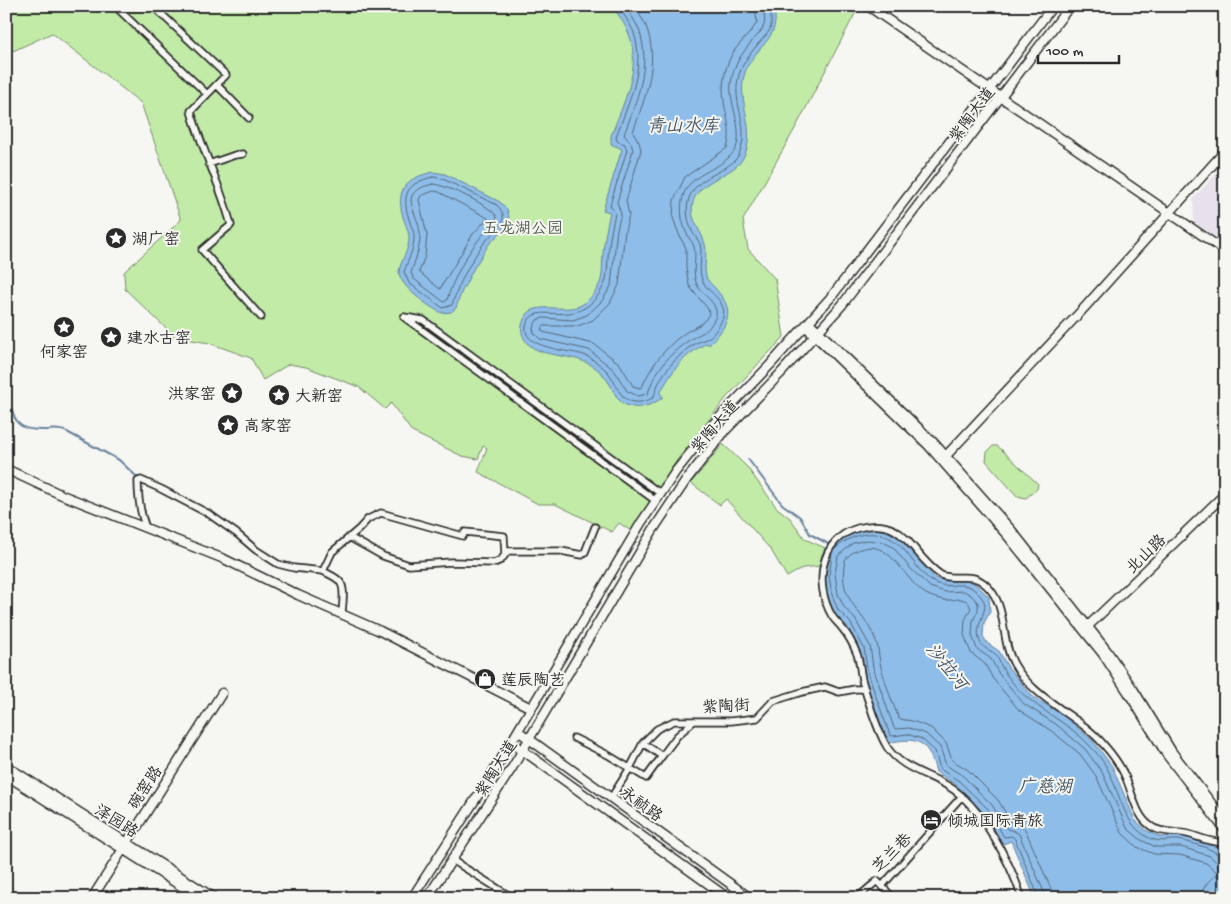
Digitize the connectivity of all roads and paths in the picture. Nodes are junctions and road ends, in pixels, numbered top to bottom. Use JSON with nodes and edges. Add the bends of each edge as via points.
{"nodes":[{"id":1,"x":115,"y":6,"type":"edge"},
{"id":2,"x":153,"y":6,"type":"edge"},
{"id":3,"x":868,"y":6,"type":"edge"},
{"id":4,"x":1053,"y":6,"type":"edge"},
{"id":5,"x":1070,"y":6,"type":"edge"},
{"id":6,"x":217,"y":85,"type":"junction"},
{"id":7,"x":990,"y":90,"type":"junction"},
{"id":8,"x":208,"y":94,"type":"junction"},
{"id":9,"x":1001,"y":98,"type":"junction"},
{"id":10,"x":250,"y":118,"type":"dead end"},
{"id":11,"x":1225,"y":152,"type":"edge"},
{"id":12,"x":244,"y":154,"type":"dead end"},
{"id":13,"x":209,"y":164,"type":"junction"},
{"id":14,"x":1169,"y":213,"type":"junction"},
{"id":15,"x":1225,"y":251,"type":"edge"},
{"id":16,"x":261,"y":317,"type":"dead end"},
{"id":17,"x":807,"y":324,"type":"junction"},
{"id":18,"x":817,"y":333,"type":"junction"},
{"id":19,"x":944,"y":458,"type":"junction"},
{"id":20,"x":6,"y":469,"type":"edge"},
{"id":21,"x":661,"y":494,"type":"junction"},
{"id":22,"x":1225,"y":494,"type":"edge"},
{"id":23,"x":656,"y":501,"type":"junction"},
{"id":24,"x":595,"y":527,"type":"dead end"},
{"id":25,"x":146,"y":528,"type":"junction"},
{"id":26,"x":349,"y":537,"type":"junction"},
{"id":27,"x":505,"y":555,"type":"junction"},
{"id":28,"x":323,"y":571,"type":"junction"},
{"id":29,"x":342,"y":614,"type":"junction"},
{"id":30,"x":1086,"y":628,"type":"junction"},
{"id":31,"x":865,"y":689,"type":"junction"},
{"id":32,"x":222,"y":692,"type":"dead end"},
{"id":33,"x":531,"y":708,"type":"junction"},
{"id":34,"x":694,"y":721,"type":"junction"},
{"id":35,"x":518,"y":731,"type":"junction"},
{"id":36,"x":574,"y":738,"type":"dead end"},
{"id":37,"x":529,"y":739,"type":"junction"},
{"id":38,"x":511,"y":742,"type":"junction"},
{"id":39,"x":643,"y":743,"type":"junction"},
{"id":40,"x":522,"y":750,"type":"junction"},
{"id":41,"x":662,"y":756,"type":"junction"},
{"id":42,"x":6,"y":766,"type":"edge"},
{"id":43,"x":630,"y":768,"type":"junction"},
{"id":44,"x":6,"y":775,"type":"edge"},
{"id":45,"x":962,"y":796,"type":"junction"},
{"id":46,"x":611,"y":798,"type":"junction"},
{"id":47,"x":1225,"y":821,"type":"edge"},
{"id":48,"x":1225,"y":830,"type":"edge"},
{"id":49,"x":1225,"y":842,"type":"edge"},
{"id":50,"x":124,"y":845,"type":"junction"},
{"id":51,"x":452,"y":860,"type":"junction"},
{"id":52,"x":882,"y":886,"type":"junction"},
{"id":53,"x":92,"y":898,"type":"edge"},
{"id":54,"x":200,"y":898,"type":"edge"},
{"id":55,"x":214,"y":898,"type":"edge"},
{"id":56,"x":412,"y":898,"type":"edge"},
{"id":57,"x":427,"y":898,"type":"edge"},
{"id":58,"x":513,"y":898,"type":"edge"},
{"id":59,"x":728,"y":898,"type":"edge"},
{"id":60,"x":750,"y":898,"type":"edge"},
{"id":61,"x":857,"y":898,"type":"edge"},
{"id":62,"x":893,"y":898,"type":"edge"},
{"id":63,"x":1022,"y":898,"type":"edge"}],
"edges":[{"from":1,"to":8,"type":"street"},
{"from":2,"to":6,"type":"street","via":[[226,75]]},
{"from":3,"to":7,"type":"street"},
{"from":4,"to":7,"type":"street","name":"紫陶大道"},
{"from":5,"to":9,"type":"street","name":"紫陶大道"},
{"from":6,"to":8,"type":"street"},
{"from":6,"to":10,"type":"street"},
{"from":7,"to":9,"type":"street"},
{"from":7,"to":17,"type":"street","name":"紫陶大道"},
{"from":8,"to":13,"type":"street","via":[[191,111]]},
{"from":9,"to":14,"type":"street"},
{"from":9,"to":18,"type":"street","name":"紫陶大道","via":[[876,262]]},
{"from":11,"to":14,"type":"street"},
{"from":12,"to":13,"type":"street"},
{"from":13,"to":16,"type":"street","via":[[230,225],[202,250]]},
{"from":14,"to":15,"type":"street"},
{"from":14,"to":19,"type":"street"},
{"from":17,"to":18,"type":"street"},
{"from":17,"to":21,"type":"street","name":"紫陶大道","via":[[715,422]]},
{"from":18,"to":19,"type":"street"},
{"from":18,"to":37,"type":"street","name":"紫陶大道","via":[[725,431],[682,486]]},
{"from":19,"to":30,"type":"street"},
{"from":20,"to":25,"type":"street"},
{"from":21,"to":23,"type":"street","name":"紫陶大道"},
{"from":21,"to":23,"type":"street","via":[[424,321],[404,317]]},
{"from":22,"to":30,"type":"street","name":"北山路"},
{"from":23,"to":33,"type":"street","name":"紫陶大道"},
{"from":24,"to":27,"type":"street","via":[[582,555],[508,552]]},
{"from":25,"to":28,"type":"street","via":[[141,515],[138,481],[141,480],[209,514],[278,564]]},
{"from":25,"to":29,"type":"street","via":[[224,559]]},
{"from":26,"to":27,"type":"street","via":[[383,556],[409,565],[494,563]]},
{"from":26,"to":27,"type":"street","via":[[368,519],[381,513],[463,536],[465,532],[504,536]]},
{"from":26,"to":28,"type":"street","via":[[330,554]]},
{"from":28,"to":29,"type":"street","via":[[341,583]]},
{"from":29,"to":33,"type":"street"},
{"from":30,"to":47,"type":"street","via":[[1133,688],[1172,752]]},
{"from":30,"to":48,"type":"street","via":[[1167,755]]},
{"from":31,"to":34,"type":"street","name":"紫陶街","via":[[839,692],[825,687],[773,700],[758,718],[731,722]]},
{"from":31,"to":45,"type":"street","via":[[885,743],[892,753]]},
{"from":31,"to":49,"type":"street","via":[[853,645],[832,617],[825,598],[822,567],[830,547],[839,538],[852,530],[882,527],[905,537],[941,575],[972,577],[992,591],[998,602],[1004,637],[1014,664],[1034,689],[1081,722],[1104,745],[1119,764],[1147,824],[1167,832]]},
{"from":32,"to":50,"type":"street","name":"碗窑路"},
{"from":33,"to":35,"type":"street","name":"紫陶大道"},
{"from":34,"to":39,"type":"street","name":"紫陶街","via":[[674,722],[657,729]]},
{"from":34,"to":41,"type":"street"},
{"from":35,"to":37,"type":"street","name":"永祯路"},
{"from":35,"to":38,"type":"street","name":"紫陶大道"},
{"from":36,"to":43,"type":"street"},
{"from":37,"to":40,"type":"street","name":"紫陶大道"},
{"from":37,"to":46,"type":"street","name":"永祯路"},
{"from":38,"to":40,"type":"street","name":"永祯路"},
{"from":38,"to":56,"type":"street","name":"紫陶大道"},
{"from":39,"to":41,"type":"street"},
{"from":39,"to":43,"type":"street","name":"紫陶街"},
{"from":40,"to":51,"type":"street","name":"紫陶大道"},
{"from":40,"to":59,"type":"street","name":"永祯路"},
{"from":41,"to":43,"type":"street","via":[[646,778]]},
{"from":42,"to":50,"type":"street","name":"泽园路"},
{"from":43,"to":46,"type":"street","name":"紫陶街"},
{"from":44,"to":50,"type":"street","name":"泽园路"},
{"from":45,"to":52,"type":"street","name":"芝兰巷"},
{"from":45,"to":63,"type":"street","via":[[992,834]]},
{"from":46,"to":60,"type":"street","name":"永祯路"},
{"from":50,"to":53,"type":"street","name":"碗窑路"},
{"from":50,"to":54,"type":"street","name":"泽园路"},
{"from":50,"to":55,"type":"street","name":"泽园路"},
{"from":51,"to":57,"type":"street","name":"紫陶大道"},
{"from":51,"to":58,"type":"street"},
{"from":52,"to":61,"type":"street","name":"芝兰巷","via":[[876,880]]},
{"from":52,"to":62,"type":"street"}]}
